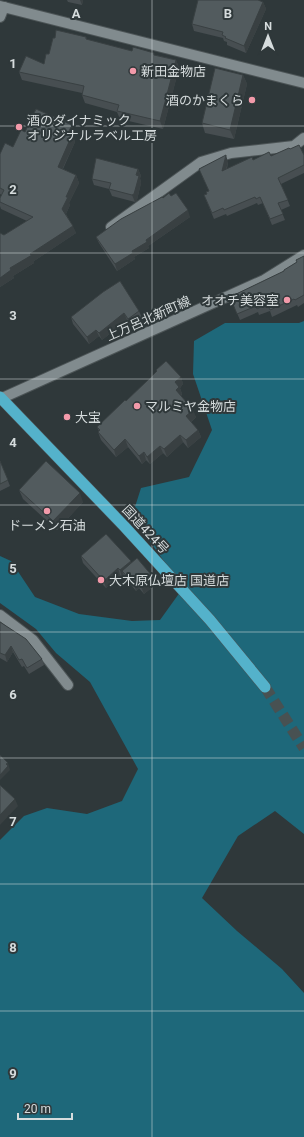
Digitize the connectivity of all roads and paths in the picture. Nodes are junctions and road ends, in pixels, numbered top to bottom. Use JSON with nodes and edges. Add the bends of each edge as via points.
{"nodes":[{"id":1,"x":1,"y":10,"type":"edge"},
{"id":2,"x":304,"y":83,"type":"edge"},
{"id":3,"x":304,"y":138,"type":"edge"},
{"id":4,"x":103,"y":233,"type":"edge"},
{"id":5,"x":304,"y":255,"type":"edge"},
{"id":6,"x":0,"y":398,"type":"edge"},
{"id":7,"x":0,"y":615,"type":"edge"},
{"id":8,"x":68,"y":685,"type":"dead end"},
{"id":9,"x":265,"y":687,"type":"tunnel mouth"}],
"edges":[{"from":1,"to":2,"type":"street"},
{"from":3,"to":4,"type":"street","via":[[294,146],[231,153],[201,162]]},
{"from":5,"to":6,"type":"street","name":"上万呂北新町線","via":[[264,280]]},
{"from":6,"to":9,"type":"highway","name":"国道424号","via":[[130,532],[210,620]]},
{"from":7,"to":8,"type":"street","via":[[33,640]]}]}
